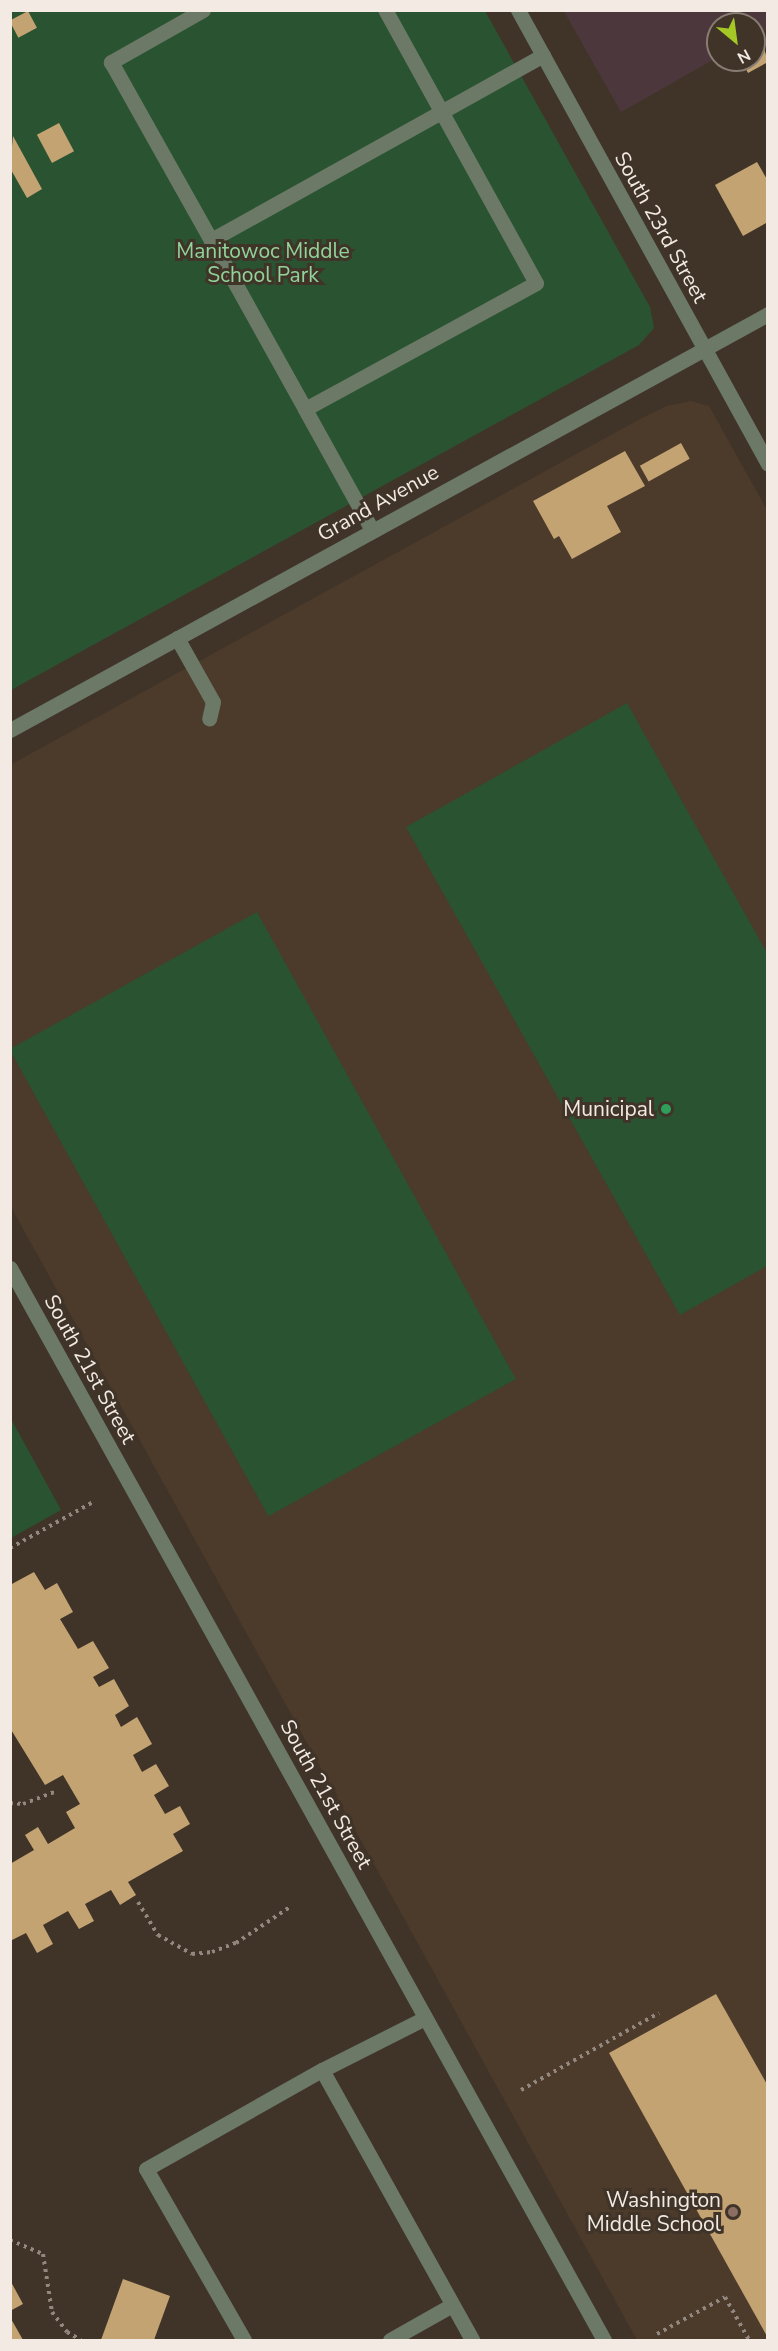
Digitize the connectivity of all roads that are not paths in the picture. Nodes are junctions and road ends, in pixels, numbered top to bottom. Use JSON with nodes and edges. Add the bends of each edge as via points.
{"nodes":[{"id":1,"x":203,"y":10,"type":"edge"},
{"id":2,"x":385,"y":10,"type":"edge"},
{"id":3,"x":518,"y":10,"type":"edge"},
{"id":4,"x":543,"y":55,"type":"junction"},
{"id":5,"x":443,"y":112,"type":"junction"},
{"id":6,"x":211,"y":240,"type":"junction"},
{"id":7,"x":768,"y":314,"type":"edge"},
{"id":8,"x":704,"y":348,"type":"junction"},
{"id":9,"x":305,"y":409,"type":"junction"},
{"id":10,"x":768,"y":464,"type":"edge"},
{"id":11,"x":372,"y":530,"type":"junction"},
{"id":12,"x":177,"y":638,"type":"junction"},
{"id":13,"x":209,"y":719,"type":"dead end"},
{"id":14,"x":10,"y":730,"type":"edge"},
{"id":15,"x":10,"y":1268,"type":"edge"},
{"id":16,"x":425,"y":2018,"type":"junction"},
{"id":17,"x":322,"y":2070,"type":"junction"},
{"id":18,"x":452,"y":2305,"type":"junction"},
{"id":19,"x":244,"y":2340,"type":"edge"},
{"id":20,"x":390,"y":2340,"type":"edge"},
{"id":21,"x":472,"y":2340,"type":"edge"},
{"id":22,"x":604,"y":2340,"type":"edge"}],
"edges":[{"from":1,"to":6,"type":"street","via":[[111,62]]},
{"from":2,"to":5,"type":"street"},
{"from":3,"to":4,"type":"street","name":"South 23rd Street"},
{"from":4,"to":5,"type":"street"},
{"from":4,"to":8,"type":"street","name":"South 23rd Street"},
{"from":5,"to":6,"type":"street"},
{"from":5,"to":9,"type":"street","via":[[536,283]]},
{"from":6,"to":9,"type":"street"},
{"from":7,"to":8,"type":"street","name":"Grand Avenue"},
{"from":8,"to":10,"type":"street","name":"South 23rd Street"},
{"from":8,"to":11,"type":"street","name":"Grand Avenue"},
{"from":9,"to":11,"type":"street"},
{"from":11,"to":12,"type":"street","name":"Grand Avenue"},
{"from":12,"to":13,"type":"street","via":[[213,702]]},
{"from":12,"to":14,"type":"street","name":"Grand Avenue"},
{"from":15,"to":16,"type":"street","name":"South 21st Street"},
{"from":16,"to":17,"type":"street"},
{"from":16,"to":22,"type":"street","name":"South 21st Street"},
{"from":17,"to":18,"type":"street"},
{"from":17,"to":19,"type":"street","via":[[146,2169]]},
{"from":18,"to":20,"type":"street"},
{"from":18,"to":21,"type":"street"}]}
